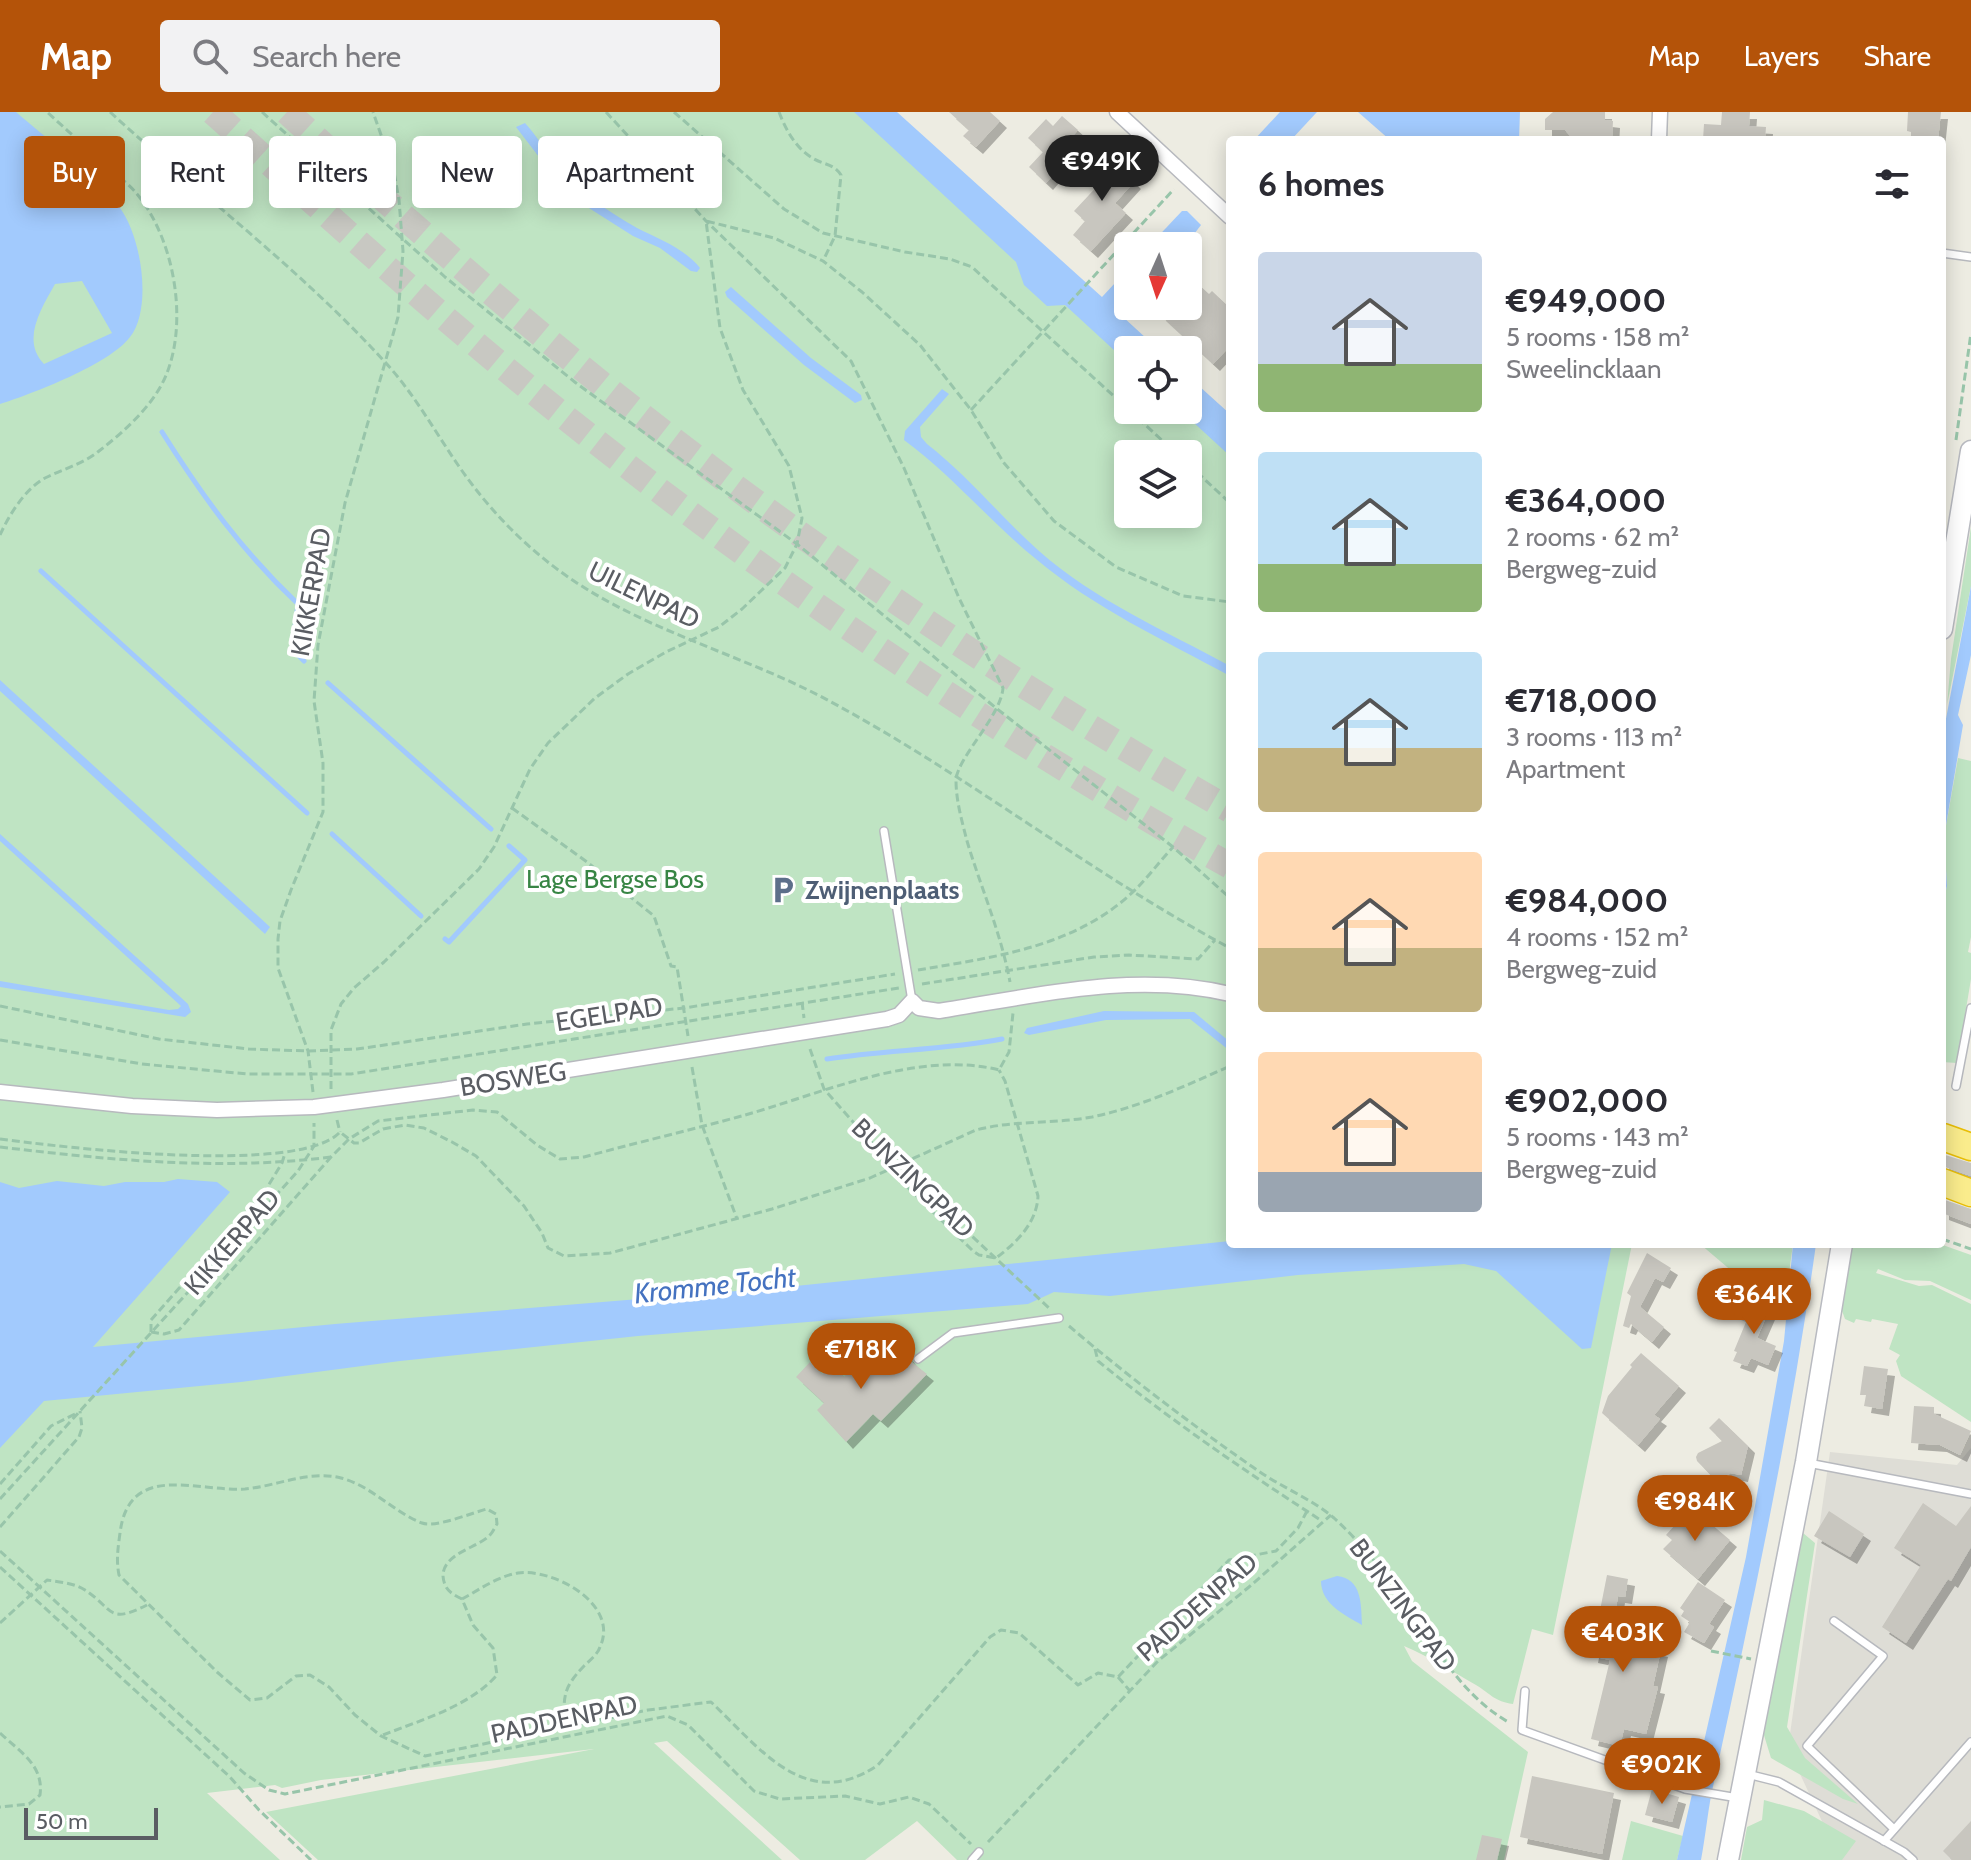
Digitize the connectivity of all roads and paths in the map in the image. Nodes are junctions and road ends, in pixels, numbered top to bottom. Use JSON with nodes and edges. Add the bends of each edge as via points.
{"nodes":[{"id":1,"x":47,"y":112,"type":"edge"},
{"id":2,"x":110,"y":112,"type":"edge"},
{"id":3,"x":262,"y":112,"type":"edge"},
{"id":4,"x":373,"y":112,"type":"edge"},
{"id":5,"x":606,"y":112,"type":"edge"},
{"id":6,"x":674,"y":112,"type":"edge"},
{"id":7,"x":779,"y":112,"type":"edge"},
{"id":8,"x":1117,"y":112,"type":"edge"},
{"id":9,"x":1660,"y":112,"type":"edge"},
{"id":10,"x":1659,"y":136,"type":"edge"},
{"id":11,"x":1186,"y":175,"type":"junction"},
{"id":12,"x":1226,"y":213,"type":"edge"},
{"id":13,"x":706,"y":221,"type":"junction"},
{"id":14,"x":835,"y":236,"type":"junction"},
{"id":15,"x":403,"y":241,"type":"junction"},
{"id":16,"x":1946,"y":254,"type":"edge"},
{"id":17,"x":1971,"y":257,"type":"edge"},
{"id":18,"x":823,"y":261,"type":"junction"},
{"id":19,"x":1044,"y":333,"type":"junction"},
{"id":20,"x":1971,"y":333,"type":"edge"},
{"id":21,"x":386,"y":364,"type":"junction"},
{"id":22,"x":1114,"y":397,"type":"edge"},
{"id":23,"x":971,"y":410,"type":"junction"},
{"id":24,"x":1144,"y":424,"type":"edge"},
{"id":25,"x":1161,"y":440,"type":"edge"},
{"id":26,"x":1963,"y":448,"type":"edge"},
{"id":27,"x":1202,"y":477,"type":"edge"},
{"id":28,"x":1226,"y":499,"type":"edge"},
{"id":29,"x":0,"y":535,"type":"edge"},
{"id":30,"x":797,"y":544,"type":"junction"},
{"id":31,"x":1946,"y":595,"type":"edge"},
{"id":32,"x":1226,"y":601,"type":"edge"},
{"id":33,"x":694,"y":640,"type":"junction"},
{"id":34,"x":996,"y":708,"type":"junction"},
{"id":35,"x":956,"y":777,"type":"junction"},
{"id":36,"x":512,"y":808,"type":"junction"},
{"id":37,"x":884,"y":831,"type":"dead end"},
{"id":38,"x":1173,"y":847,"type":"junction"},
{"id":39,"x":1134,"y":890,"type":"junction"},
{"id":40,"x":1226,"y":894,"type":"edge"},
{"id":41,"x":1215,"y":940,"type":"junction"},
{"id":42,"x":1226,"y":946,"type":"edge"},
{"id":43,"x":1008,"y":972,"type":"junction"},
{"id":44,"x":1226,"y":993,"type":"edge"},
{"id":45,"x":911,"y":994,"type":"junction"},
{"id":46,"x":1013,"y":999,"type":"junction"},
{"id":47,"x":0,"y":1006,"type":"edge"},
{"id":48,"x":684,"y":1008,"type":"junction"},
{"id":49,"x":1971,"y":1008,"type":"edge"},
{"id":50,"x":686,"y":1020,"type":"junction"},
{"id":51,"x":806,"y":1032,"type":"junction"},
{"id":52,"x":0,"y":1040,"type":"edge"},
{"id":53,"x":330,"y":1050,"type":"junction"},
{"id":54,"x":308,"y":1051,"type":"junction"},
{"id":55,"x":690,"y":1051,"type":"junction"},
{"id":56,"x":1226,"y":1068,"type":"edge"},
{"id":57,"x":999,"y":1070,"type":"junction"},
{"id":58,"x":312,"y":1075,"type":"junction"},
{"id":59,"x":1956,"y":1086,"type":"dead end"},
{"id":60,"x":824,"y":1089,"type":"junction"},
{"id":61,"x":0,"y":1092,"type":"edge"},
{"id":62,"x":1017,"y":1124,"type":"junction"},
{"id":63,"x":702,"y":1125,"type":"junction"},
{"id":64,"x":1946,"y":1138,"type":"edge"},
{"id":65,"x":0,"y":1139,"type":"edge"},
{"id":66,"x":349,"y":1139,"type":"junction"},
{"id":67,"x":314,"y":1146,"type":"junction"},
{"id":68,"x":0,"y":1147,"type":"edge"},
{"id":69,"x":1971,"y":1147,"type":"edge"},
{"id":70,"x":285,"y":1153,"type":"junction"},
{"id":71,"x":331,"y":1157,"type":"junction"},
{"id":72,"x":307,"y":1160,"type":"junction"},
{"id":73,"x":282,"y":1163,"type":"junction"},
{"id":74,"x":898,"y":1165,"type":"junction"},
{"id":75,"x":889,"y":1169,"type":"junction"},
{"id":76,"x":1946,"y":1184,"type":"edge"},
{"id":77,"x":1971,"y":1193,"type":"edge"},
{"id":78,"x":737,"y":1219,"type":"junction"},
{"id":79,"x":1946,"y":1240,"type":"edge"},
{"id":80,"x":1841,"y":1248,"type":"edge"},
{"id":81,"x":1971,"y":1249,"type":"edge"},
{"id":82,"x":996,"y":1258,"type":"junction"},
{"id":83,"x":1047,"y":1306,"type":"dead end"},
{"id":84,"x":1059,"y":1318,"type":"joint"},
{"id":85,"x":151,"y":1332,"type":"junction"},
{"id":86,"x":1095,"y":1349,"type":"junction"},
{"id":87,"x":918,"y":1359,"type":"dead end"},
{"id":88,"x":80,"y":1411,"type":"junction"},
{"id":89,"x":1806,"y":1462,"type":"junction"},
{"id":90,"x":0,"y":1484,"type":"edge"},
{"id":91,"x":1971,"y":1494,"type":"edge"},
{"id":92,"x":0,"y":1499,"type":"edge"},
{"id":93,"x":1307,"y":1511,"type":"junction"},
{"id":94,"x":1331,"y":1515,"type":"junction"},
{"id":95,"x":1323,"y":1522,"type":"junction"},
{"id":96,"x":0,"y":1527,"type":"edge"},
{"id":97,"x":0,"y":1551,"type":"edge"},
{"id":98,"x":0,"y":1567,"type":"edge"},
{"id":99,"x":39,"y":1588,"type":"junction"},
{"id":100,"x":31,"y":1596,"type":"junction"},
{"id":101,"x":462,"y":1599,"type":"junction"},
{"id":102,"x":147,"y":1605,"type":"junction"},
{"id":103,"x":1834,"y":1621,"type":"dead end"},
{"id":104,"x":0,"y":1623,"type":"edge"},
{"id":105,"x":1711,"y":1651,"type":"dead end"},
{"id":106,"x":1746,"y":1658,"type":"dead end"},
{"id":107,"x":1118,"y":1677,"type":"junction"},
{"id":108,"x":1130,"y":1691,"type":"junction"},
{"id":109,"x":1525,"y":1691,"type":"dead end"},
{"id":110,"x":564,"y":1727,"type":"junction"},
{"id":111,"x":1522,"y":1730,"type":"junction"},
{"id":112,"x":0,"y":1733,"type":"edge"},
{"id":113,"x":381,"y":1736,"type":"junction"},
{"id":114,"x":1971,"y":1742,"type":"edge"},
{"id":115,"x":1745,"y":1774,"type":"junction"},
{"id":116,"x":1740,"y":1799,"type":"junction"},
{"id":117,"x":0,"y":1807,"type":"edge"},
{"id":118,"x":1894,"y":1829,"type":"junction"},
{"id":119,"x":1884,"y":1841,"type":"junction"},
{"id":120,"x":979,"y":1852,"type":"junction"},
{"id":121,"x":311,"y":1860,"type":"edge"},
{"id":122,"x":972,"y":1860,"type":"edge"},
{"id":123,"x":1728,"y":1860,"type":"edge"},
{"id":124,"x":1913,"y":1860,"type":"edge"}],
"edges":[{"from":1,"to":29,"type":"path","via":[[137,193],[158,227],[172,269],[173,345],[167,374],[142,412],[99,451],[42,480],[21,500]]},
{"from":2,"to":21,"type":"path","name":"UILENPAD","via":[[341,316]]},
{"from":3,"to":15,"type":"path"},
{"from":4,"to":15,"type":"path","name":"KIKKERPAD","via":[[394,172]]},
{"from":5,"to":13,"type":"path"},
{"from":6,"to":14,"type":"path","via":[[784,209]]},
{"from":7,"to":14,"type":"path","via":[[801,149],[841,175]]},
{"from":8,"to":11,"type":"street"},
{"from":9,"to":10,"type":"street"},
{"from":11,"to":12,"type":"street"},
{"from":11,"to":19,"type":"path"},
{"from":13,"to":18,"type":"path","via":[[774,238]]},
{"from":13,"to":30,"type":"path","via":[[720,328],[743,390],[789,466],[802,518]]},
{"from":13,"to":34,"type":"path","via":[[851,361],[1003,688]]},
{"from":14,"to":18,"type":"path"},
{"from":14,"to":19,"type":"path","via":[[962,262]]},
{"from":15,"to":21,"type":"path","name":"KIKKERPAD","via":[[398,317]]},
{"from":15,"to":30,"type":"path","via":[[576,383]]},
{"from":16,"to":17,"type":"lane"},
{"from":18,"to":23,"type":"path","via":[[920,345]]},
{"from":19,"to":22,"type":"path"},
{"from":19,"to":23,"type":"path"},
{"from":20,"to":26,"type":"path"},
{"from":21,"to":33,"type":"path","name":"UILENPAD","via":[[469,480],[514,532],[598,596]]},
{"from":21,"to":54,"type":"path","name":"KIKKERPAD","via":[[345,503],[318,645],[314,701],[323,812],[280,921],[278,968]]},
{"from":23,"to":32,"type":"path","via":[[1004,463],[1054,521],[1116,567],[1183,596]]},
{"from":24,"to":25,"type":"path"},
{"from":26,"to":31,"type":"street"},
{"from":27,"to":28,"type":"path"},
{"from":30,"to":33,"type":"path","via":[[785,568],[742,609]]},
{"from":30,"to":34,"type":"path"},
{"from":33,"to":35,"type":"path","name":"UILENPAD","via":[[818,695]]},
{"from":33,"to":36,"type":"path","via":[[628,674],[595,698],[548,743]]},
{"from":34,"to":35,"type":"path"},
{"from":34,"to":38,"type":"path"},
{"from":35,"to":39,"type":"path","name":"UILENPAD"},
{"from":35,"to":43,"type":"path","via":[[959,811]]},
{"from":36,"to":48,"type":"path","via":[[654,916],[671,966],[677,967]]},
{"from":36,"to":53,"type":"path","via":[[479,869],[341,1004]]},
{"from":37,"to":45,"type":"lane"},
{"from":38,"to":39,"type":"path"},
{"from":38,"to":40,"type":"path"},
{"from":39,"to":41,"type":"path","name":"UILENPAD"},
{"from":41,"to":42,"type":"path","name":"UILENPAD"},
{"from":41,"to":43,"type":"path","name":"EGELPAD","via":[[1198,959],[1094,957]]},
{"from":43,"to":45,"type":"path","name":"EGELPAD"},
{"from":43,"to":46,"type":"path"},
{"from":44,"to":46,"type":"street","via":[[1136,984]]},
{"from":45,"to":46,"type":"street","via":[[919,1008],[928,1011]]},
{"from":45,"to":50,"type":"path","name":"EGELPAD"},
{"from":45,"to":51,"type":"street","name":"BOSWEG","via":[[899,1015]]},
{"from":46,"to":57,"type":"path","via":[[1009,1052]]},
{"from":47,"to":54,"type":"path","name":"EGELPAD","via":[[159,1039]]},
{"from":48,"to":50,"type":"path"},
{"from":48,"to":53,"type":"path","name":"EGELPAD"},
{"from":49,"to":59,"type":"lane"},
{"from":50,"to":55,"type":"path"},
{"from":50,"to":58,"type":"path","name":"EGELPAD","via":[[351,1074]]},
{"from":51,"to":55,"type":"street","name":"BOSWEG"},
{"from":51,"to":60,"type":"path","name":"BUNZINGPAD"},
{"from":52,"to":58,"type":"path","name":"EGELPAD","via":[[142,1064]]},
{"from":53,"to":54,"type":"path","name":"EGELPAD"},
{"from":54,"to":58,"type":"path","name":"KIKKERPAD"},
{"from":55,"to":61,"type":"street","name":"BOSWEG","via":[[314,1107],[132,1106]]},
{"from":55,"to":63,"type":"path"},
{"from":56,"to":62,"type":"path","via":[[1126,1108],[1067,1121]]},
{"from":57,"to":60,"type":"path","name":"BOSWEG","via":[[902,1070]]},
{"from":57,"to":62,"type":"path"},
{"from":60,"to":63,"type":"path","name":"BOSWEG"},
{"from":60,"to":74,"type":"path","name":"BUNZINGPAD"},
{"from":62,"to":74,"type":"path","via":[[976,1130]]},
{"from":62,"to":82,"type":"path","via":[[1037,1206],[1022,1235]]},
{"from":63,"to":66,"type":"path","name":"BOSWEG","via":[[560,1159],[497,1112],[378,1121]]},
{"from":63,"to":78,"type":"path"},
{"from":64,"to":69,"type":"highway"},
{"from":65,"to":70,"type":"path","via":[[146,1155]]},
{"from":66,"to":67,"type":"path","via":[[340,1132]]},
{"from":66,"to":71,"type":"path","name":"BOSWEG"},
{"from":66,"to":78,"type":"path","via":[[359,1143],[383,1129],[405,1125],[452,1142],[476,1156],[524,1206],[548,1248],[564,1256],[610,1253]]},
{"from":67,"to":70,"type":"path"},
{"from":67,"to":72,"type":"path","name":"KIKKERPAD"},
{"from":68,"to":73,"type":"path","via":[[154,1163]]},
{"from":70,"to":73,"type":"path","name":"KIKKERPAD"},
{"from":71,"to":72,"type":"path"},
{"from":71,"to":85,"type":"path","name":"KIKKERPAD","via":[[179,1330]]},
{"from":72,"to":73,"type":"path"},
{"from":72,"to":85,"type":"path","name":"KIKKERPAD"},
{"from":73,"to":85,"type":"path","name":"KIKKERPAD","via":[[265,1191],[151,1320]]},
{"from":74,"to":75,"type":"path"},
{"from":74,"to":82,"type":"path","name":"BUNZINGPAD"},
{"from":75,"to":78,"type":"path"},
{"from":75,"to":82,"type":"path","via":[[973,1251]]},
{"from":76,"to":77,"type":"highway"},
{"from":79,"to":81,"type":"path"},
{"from":80,"to":89,"type":"street"},
{"from":82,"to":83,"type":"path","name":"BUNZINGPAD"},
{"from":84,"to":86,"type":"path","name":"BUNZINGPAD"},
{"from":84,"to":87,"type":"lane","via":[[953,1333]]},
{"from":85,"to":88,"type":"path","name":"KIKKERPAD"},
{"from":86,"to":93,"type":"path","via":[[1098,1361],[1161,1413]]},
{"from":86,"to":94,"type":"path","name":"BUNZINGPAD","via":[[1200,1430]]},
{"from":88,"to":90,"type":"path","name":"KIKKERPAD","via":[[51,1426]]},
{"from":88,"to":92,"type":"path","name":"KIKKERPAD"},
{"from":88,"to":96,"type":"path","name":"KIKKERPAD","via":[[79,1437]]},
{"from":89,"to":91,"type":"lane"},
{"from":89,"to":115,"type":"street"},
{"from":93,"to":95,"type":"path"},
{"from":93,"to":107,"type":"path","via":[[1276,1551],[1229,1560]]},
{"from":94,"to":95,"type":"path","name":"PADDENPAD"},
{"from":94,"to":111,"type":"path","name":"BUNZINGPAD","via":[[1393,1585],[1461,1683],[1489,1712]]},
{"from":95,"to":108,"type":"path","name":"PADDENPAD","via":[[1158,1661]]},
{"from":97,"to":99,"type":"path","name":"PADDENPAD"},
{"from":98,"to":100,"type":"path"},
{"from":99,"to":100,"type":"path"},
{"from":99,"to":102,"type":"path","via":[[47,1580],[74,1585],[117,1615]]},
{"from":99,"to":120,"type":"path","name":"PADDENPAD","via":[[269,1790],[285,1794],[667,1716],[688,1725],[754,1791],[780,1799],[845,1796],[880,1804],[909,1797],[929,1804]]},
{"from":100,"to":104,"type":"path"},
{"from":100,"to":121,"type":"path","via":[[230,1777]]},
{"from":101,"to":102,"type":"path","via":[[444,1584],[443,1570],[490,1536],[496,1514],[487,1509],[422,1523],[360,1485],[315,1475],[241,1489],[167,1483],[132,1498],[122,1514],[116,1561],[119,1575]]},
{"from":101,"to":110,"type":"path","via":[[518,1573],[541,1574],[564,1581],[600,1615],[600,1648],[571,1678],[564,1697]]},
{"from":101,"to":113,"type":"path","via":[[473,1625],[493,1648],[497,1675],[488,1686],[442,1711]]},
{"from":102,"to":113,"type":"path","via":[[250,1700],[267,1698],[296,1676],[310,1675]]},
{"from":103,"to":118,"type":"lane","via":[[1883,1656],[1807,1746]]},
{"from":105,"to":106,"type":"path"},
{"from":107,"to":108,"type":"path"},
{"from":107,"to":110,"type":"path","via":[[1098,1673],[1078,1685],[1019,1633],[1001,1630],[878,1765],[861,1777],[837,1781],[805,1781],[780,1767],[711,1702]]},
{"from":108,"to":120,"type":"path","name":"PADDENPAD"},
{"from":109,"to":111,"type":"lane"},
{"from":110,"to":113,"type":"path","via":[[425,1756]]},
{"from":111,"to":116,"type":"lane","via":[[1685,1789]]},
{"from":112,"to":117,"type":"path","via":[[32,1762],[42,1780],[40,1795],[29,1804]]},
{"from":114,"to":118,"type":"lane"},
{"from":115,"to":116,"type":"street"},
{"from":115,"to":119,"type":"lane","via":[[1779,1782]]},
{"from":116,"to":123,"type":"street"},
{"from":118,"to":119,"type":"lane"},
{"from":119,"to":124,"type":"lane"},
{"from":120,"to":122,"type":"lane"}]}
